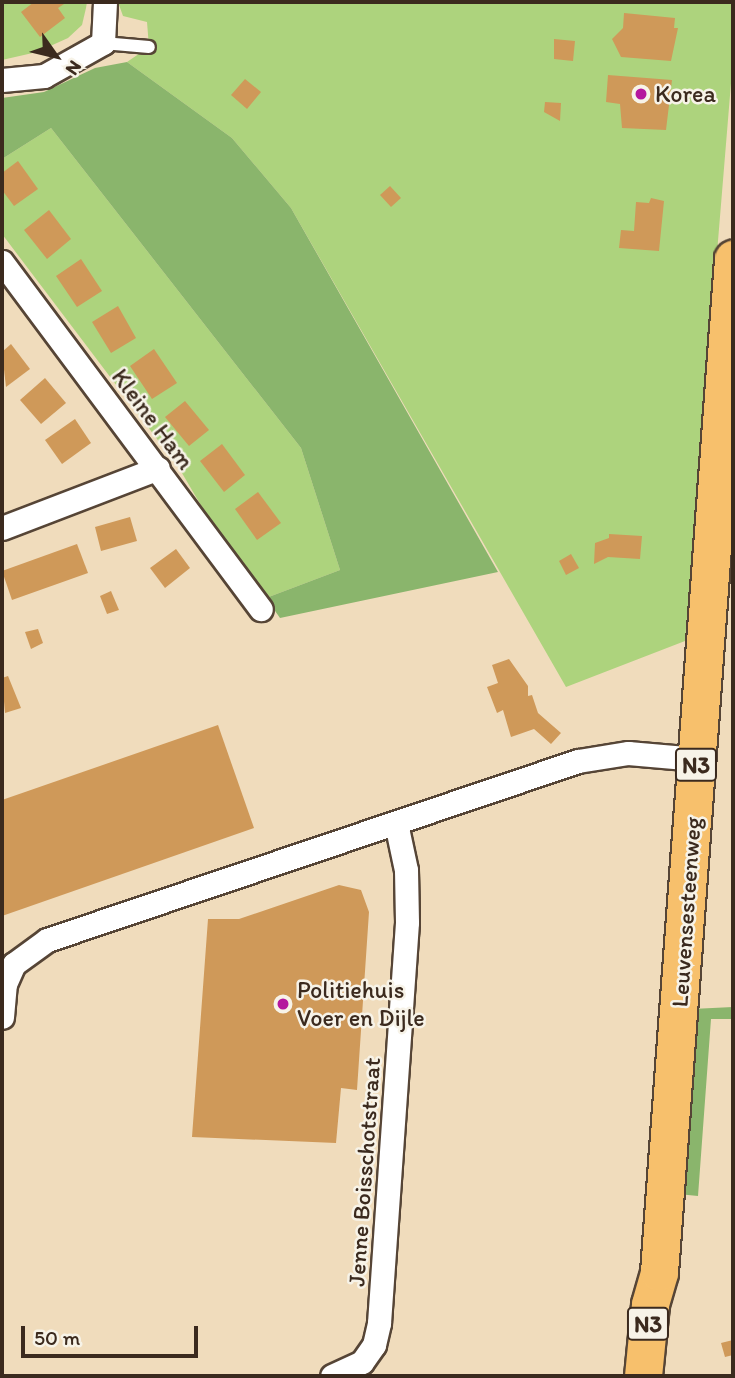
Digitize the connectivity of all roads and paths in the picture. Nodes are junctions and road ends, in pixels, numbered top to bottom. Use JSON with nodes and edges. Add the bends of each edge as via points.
{"nodes":[{"id":1,"x":105,"y":2,"type":"edge"},
{"id":2,"x":103,"y":43,"type":"junction"},
{"id":3,"x":149,"y":47,"type":"dead end"},
{"id":4,"x":2,"y":80,"type":"edge"},
{"id":5,"x":733,"y":259,"type":"edge"},
{"id":6,"x":2,"y":262,"type":"edge"},
{"id":7,"x":158,"y":468,"type":"junction"},
{"id":8,"x":2,"y":528,"type":"edge"},
{"id":9,"x":261,"y":609,"type":"dead end"},
{"id":10,"x":697,"y":760,"type":"junction"},
{"id":11,"x":396,"y":822,"type":"junction"},
{"id":12,"x":2,"y":1017,"type":"edge"},
{"id":13,"x":659,"y":1272,"type":"junction"},
{"id":14,"x":332,"y":1376,"type":"edge"},
{"id":15,"x":643,"y":1376,"type":"edge"},
{"id":16,"x":659,"y":1376,"type":"edge"}],
"edges":[{"from":1,"to":2,"type":"street"},
{"from":2,"to":3,"type":"lane"},
{"from":2,"to":4,"type":"street","via":[[44,76]]},
{"from":5,"to":10,"type":"main road","name":"Leuvensesteenweg","number":"N3"},
{"from":6,"to":7,"type":"street","name":"Kleine Ham"},
{"from":7,"to":8,"type":"street"},
{"from":7,"to":9,"type":"street","name":"Kleine Ham"},
{"from":10,"to":11,"type":"street","via":[[601,755]]},
{"from":10,"to":13,"type":"main road","name":"Leuvensesteenweg","number":"N3"},
{"from":11,"to":12,"type":"street","via":[[34,945],[8,974]]},
{"from":11,"to":14,"type":"street","name":"Jenne Boisschotstraat","via":[[408,895],[379,1323],[374,1345],[362,1362]]},
{"from":13,"to":15,"type":"main road","name":"Leuvensesteenweg","number":"N3","via":[[650,1304]]},
{"from":13,"to":16,"type":"main road","name":"Leuvensesteenweg","number":"N3","via":[[663,1305]]}]}
